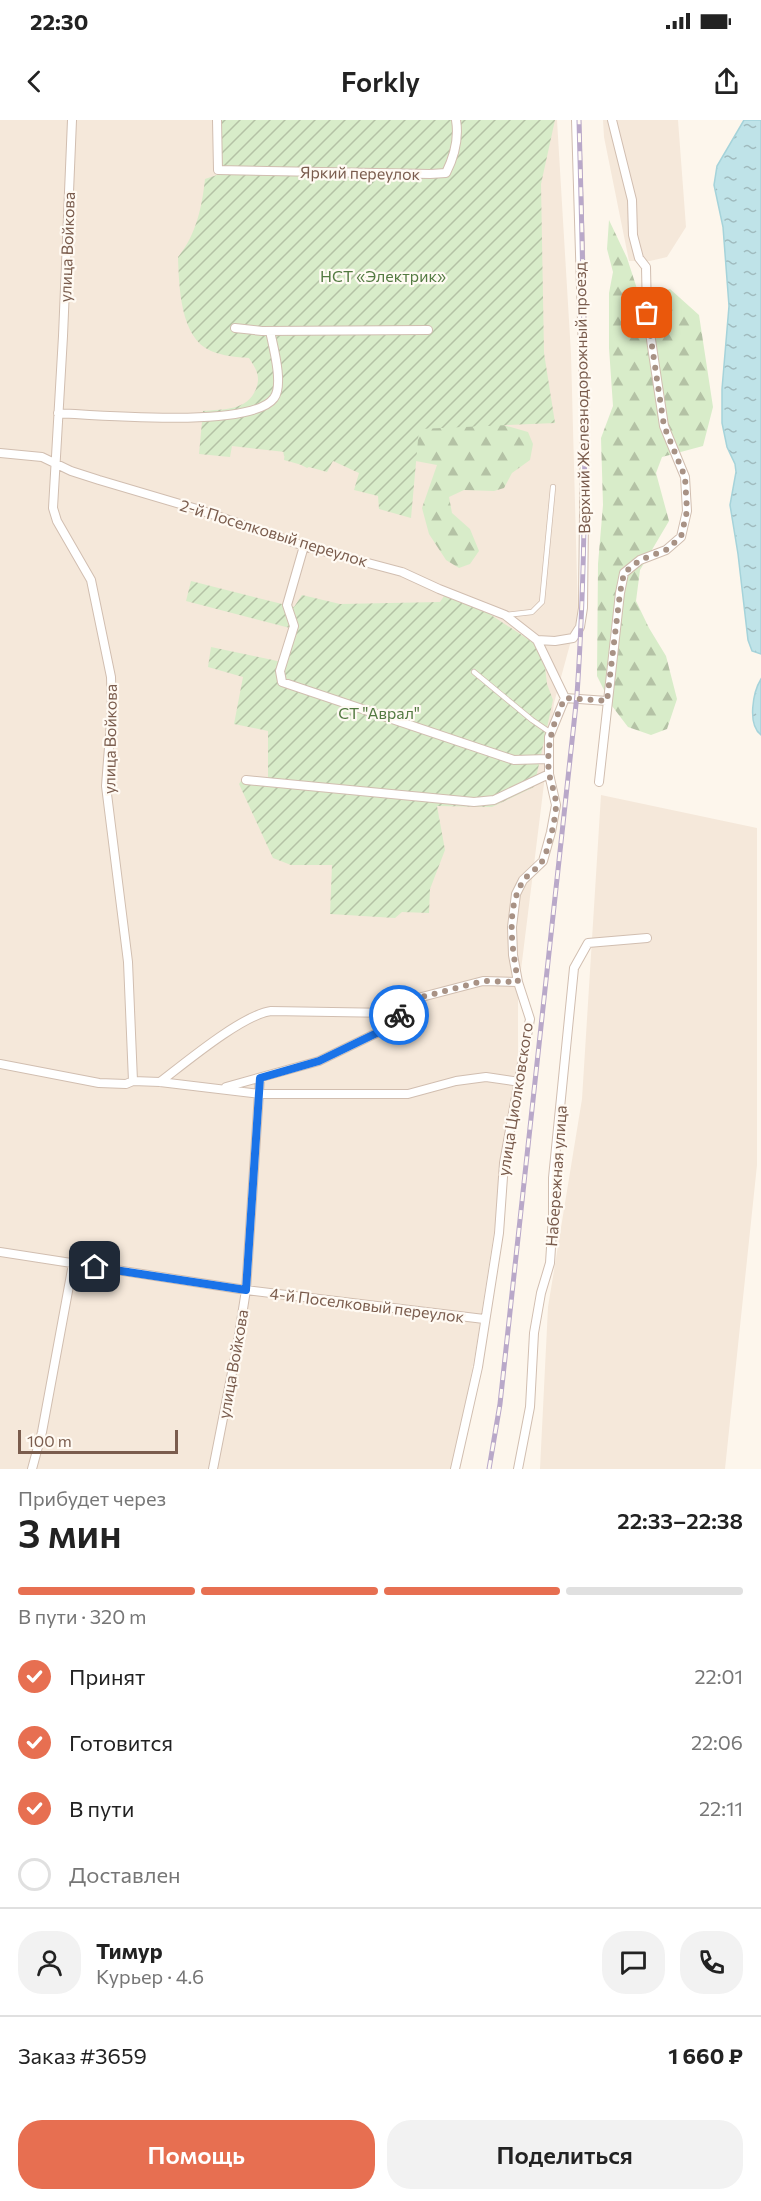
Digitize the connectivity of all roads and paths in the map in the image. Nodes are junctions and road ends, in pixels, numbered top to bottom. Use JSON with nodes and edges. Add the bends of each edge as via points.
{"nodes":[{"id":1,"x":72,"y":120,"type":"edge"},
{"id":2,"x":217,"y":120,"type":"edge"},
{"id":3,"x":456,"y":120,"type":"edge"},
{"id":4,"x":576,"y":120,"type":"edge"},
{"id":5,"x":612,"y":120,"type":"edge"},
{"id":6,"x":235,"y":328,"type":"dead end"},
{"id":7,"x":428,"y":330,"type":"dead end"},
{"id":8,"x":270,"y":331,"type":"junction"},
{"id":9,"x":58,"y":413,"type":"junction"},
{"id":10,"x":0,"y":453,"type":"edge"},
{"id":11,"x":55,"y":462,"type":"junction"},
{"id":12,"x":553,"y":487,"type":"dead end"},
{"id":13,"x":304,"y":546,"type":"junction"},
{"id":14,"x":505,"y":615,"type":"junction"},
{"id":15,"x":537,"y":640,"type":"junction"},
{"id":16,"x":474,"y":672,"type":"dead end"},
{"id":17,"x":565,"y":698,"type":"junction"},
{"id":18,"x":607,"y":701,"type":"junction"},
{"id":19,"x":551,"y":733,"type":"junction"},
{"id":20,"x":548,"y":759,"type":"junction"},
{"id":21,"x":549,"y":774,"type":"junction"},
{"id":22,"x":246,"y":780,"type":"dead end"},
{"id":23,"x":599,"y":782,"type":"dead end"},
{"id":24,"x":647,"y":938,"type":"dead end"},
{"id":25,"x":518,"y":982,"type":"junction"},
{"id":26,"x":414,"y":999,"type":"junction"},
{"id":27,"x":0,"y":1064,"type":"edge"},
{"id":28,"x":260,"y":1078,"type":"junction"},
{"id":29,"x":133,"y":1081,"type":"junction"},
{"id":30,"x":160,"y":1082,"type":"junction"},
{"id":31,"x":520,"y":1082,"type":"junction"},
{"id":32,"x":223,"y":1088,"type":"junction"},
{"id":33,"x":260,"y":1094,"type":"junction"},
{"id":34,"x":0,"y":1252,"type":"edge"},
{"id":35,"x":73,"y":1264,"type":"junction"},
{"id":36,"x":246,"y":1290,"type":"junction"},
{"id":37,"x":484,"y":1319,"type":"junction"},
{"id":38,"x":32,"y":1469,"type":"edge"},
{"id":39,"x":213,"y":1469,"type":"edge"},
{"id":40,"x":455,"y":1469,"type":"edge"},
{"id":41,"x":518,"y":1469,"type":"edge"}],
"edges":[{"from":1,"to":9,"type":"street","name":"улица Войкова"},
{"from":2,"to":3,"type":"street","name":"Яркий переулок","via":[[218,170],[446,173],[458,132]]},
{"from":4,"to":15,"type":"street","name":"Верхний Железнодорожный проезд","via":[[585,421],[583,608],[580,627],[573,638]]},
{"from":5,"to":18,"type":"street","via":[[632,200],[633,236],[646,267],[647,313],[664,426],[685,477],[687,511],[681,537],[624,573]]},
{"from":6,"to":8,"type":"street"},
{"from":7,"to":8,"type":"street"},
{"from":8,"to":9,"type":"street","via":[[276,359],[276,396],[251,412],[190,418]]},
{"from":9,"to":11,"type":"street","name":"улица Войкова"},
{"from":10,"to":11,"type":"street","name":"2-й Поселковый переулок"},
{"from":11,"to":13,"type":"street","name":"2-й Поселковый переулок","via":[[71,471]]},
{"from":11,"to":29,"type":"street","name":"улица Войкова","via":[[53,508],[91,580],[111,677],[106,786],[128,962]]},
{"from":12,"to":14,"type":"lane","via":[[542,602],[532,612]]},
{"from":13,"to":14,"type":"street","name":"2-й Поселковый переулок","via":[[402,572]]},
{"from":13,"to":20,"type":"street","via":[[287,605],[294,626],[280,671],[282,682],[514,760]]},
{"from":14,"to":15,"type":"street","name":"2-й Поселковый переулок"},
{"from":15,"to":17,"type":"street"},
{"from":16,"to":19,"type":"lane"},
{"from":17,"to":18,"type":"street"},
{"from":17,"to":19,"type":"street","name":"улица Циолковского"},
{"from":18,"to":23,"type":"street"},
{"from":19,"to":20,"type":"street","name":"улица Циолковского"},
{"from":20,"to":21,"type":"street","name":"улица Циолковского"},
{"from":21,"to":22,"type":"street","via":[[494,800],[474,802]]},
{"from":21,"to":25,"type":"street","name":"улица Циолковского","via":[[556,805],[543,861],[523,880],[516,894],[512,927]]},
{"from":24,"to":41,"type":"street","name":"Набережная улица","via":[[588,943],[574,968],[553,1178],[550,1263],[534,1333],[530,1407]]},
{"from":25,"to":26,"type":"street","via":[[483,981]]},
{"from":25,"to":31,"type":"street","name":"улица Циолковского","via":[[530,1019]]},
{"from":26,"to":28,"type":"street","via":[[383,1030],[319,1061]]},
{"from":26,"to":30,"type":"street","via":[[393,1013],[260,1012]]},
{"from":27,"to":29,"type":"street","via":[[99,1083]]},
{"from":28,"to":32,"type":"street"},
{"from":28,"to":33,"type":"street","name":"улица Войкова"},
{"from":29,"to":30,"type":"street"},
{"from":30,"to":32,"type":"street"},
{"from":31,"to":33,"type":"street","via":[[486,1077],[408,1094]]},
{"from":31,"to":37,"type":"street","name":"улица Циолковского","via":[[504,1163],[499,1233]]},
{"from":32,"to":33,"type":"street"},
{"from":33,"to":36,"type":"street","name":"улица Войкова"},
{"from":34,"to":35,"type":"street","name":"4-й Поселковый переулок"},
{"from":35,"to":36,"type":"street","name":"4-й Поселковый переулок"},
{"from":35,"to":38,"type":"street"},
{"from":36,"to":37,"type":"street","name":"4-й Поселковый переулок"},
{"from":36,"to":39,"type":"street","name":"улица Войкова"},
{"from":37,"to":40,"type":"street","name":"улица Циолковского","via":[[478,1367]]}]}
